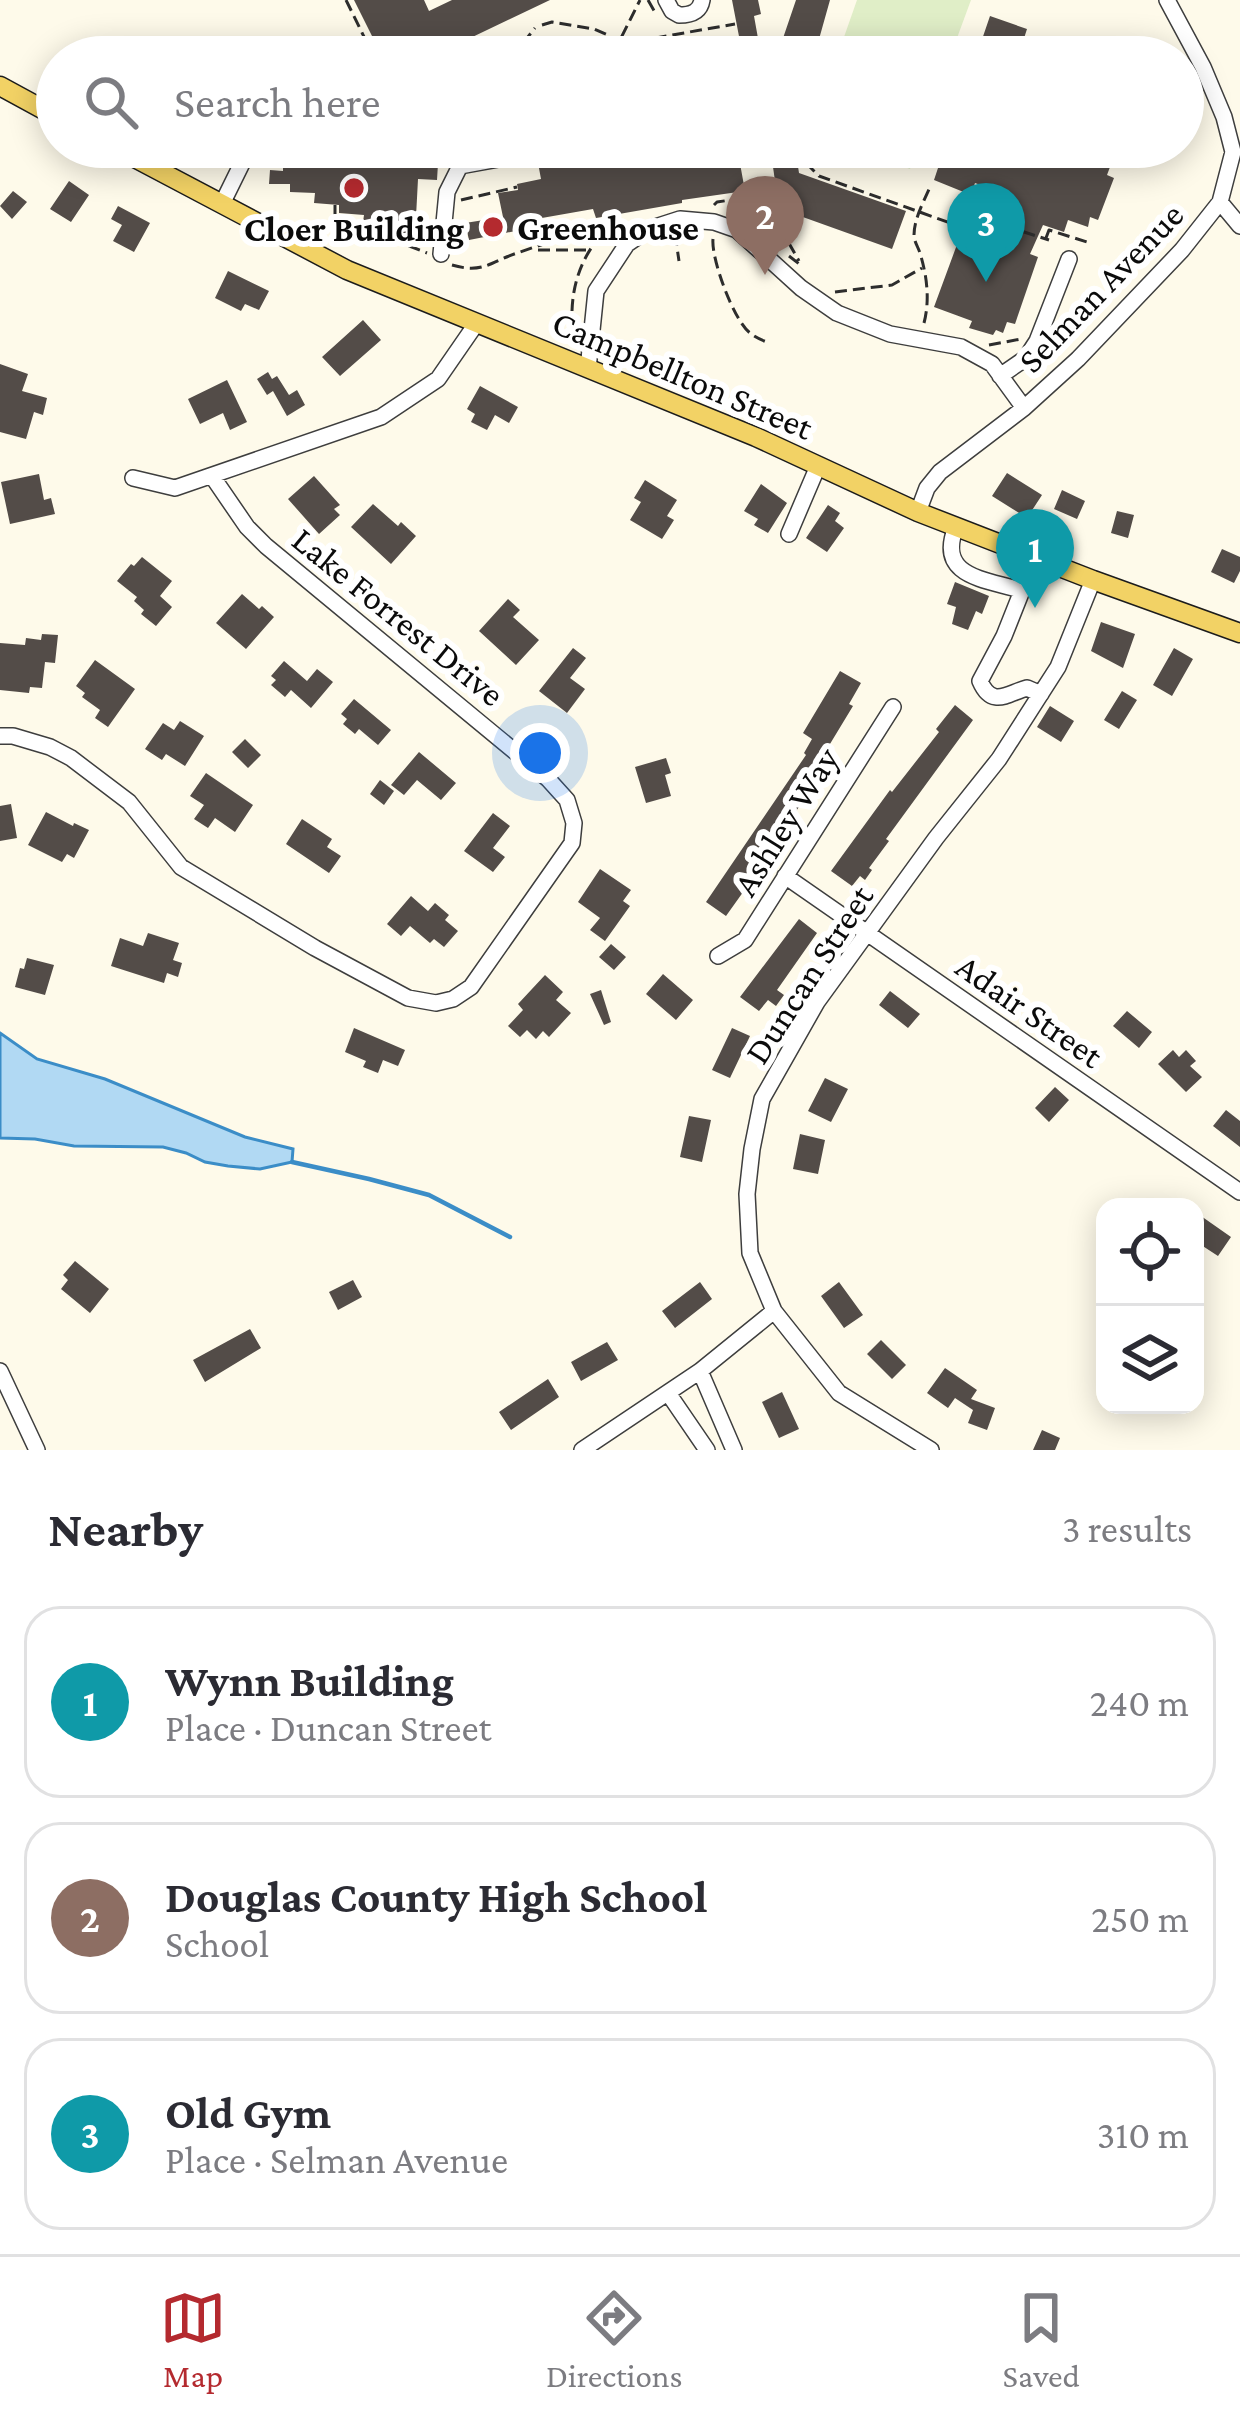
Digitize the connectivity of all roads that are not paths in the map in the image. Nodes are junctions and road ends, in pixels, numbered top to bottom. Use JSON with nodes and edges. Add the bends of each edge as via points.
{"nodes":[{"id":1,"x":666,"y":0,"type":"edge"},
{"id":2,"x":702,"y":0,"type":"edge"},
{"id":3,"x":1167,"y":0,"type":"edge"},
{"id":4,"x":1186,"y":36,"type":"edge"},
{"id":5,"x":1204,"y":69,"type":"edge"},
{"id":6,"x":0,"y":86,"type":"edge"},
{"id":7,"x":36,"y":106,"type":"edge"},
{"id":8,"x":154,"y":168,"type":"edge"},
{"id":9,"x":240,"y":168,"type":"edge"},
{"id":10,"x":459,"y":168,"type":"edge"},
{"id":11,"x":1220,"y":202,"type":"junction"},
{"id":12,"x":222,"y":204,"type":"junction"},
{"id":13,"x":1240,"y":226,"type":"edge"},
{"id":14,"x":442,"y":256,"type":"road end"},
{"id":15,"x":1069,"y":259,"type":"dead end"},
{"id":16,"x":476,"y":324,"type":"junction"},
{"id":17,"x":588,"y":369,"type":"junction"},
{"id":18,"x":1000,"y":376,"type":"junction"},
{"id":19,"x":1024,"y":408,"type":"junction"},
{"id":20,"x":818,"y":466,"type":"junction"},
{"id":21,"x":212,"y":476,"type":"junction"},
{"id":22,"x":134,"y":478,"type":"dead end"},
{"id":23,"x":918,"y":512,"type":"junction"},
{"id":24,"x":956,"y":527,"type":"junction"},
{"id":25,"x":789,"y":534,"type":"dead end"},
{"id":26,"x":1035,"y":558,"type":"junction"},
{"id":27,"x":1093,"y":580,"type":"junction"},
{"id":28,"x":1023,"y":591,"type":"junction"},
{"id":29,"x":1240,"y":633,"type":"edge"},
{"id":30,"x":1041,"y":694,"type":"junction"},
{"id":31,"x":893,"y":707,"type":"dead end"},
{"id":32,"x":0,"y":736,"type":"edge"},
{"id":33,"x":785,"y":877,"type":"junction"},
{"id":34,"x":869,"y":932,"type":"junction"},
{"id":35,"x":718,"y":956,"type":"dead end"},
{"id":36,"x":1240,"y":1192,"type":"edge"},
{"id":37,"x":774,"y":1311,"type":"junction"},
{"id":38,"x":0,"y":1371,"type":"edge"},
{"id":39,"x":700,"y":1371,"type":"junction"},
{"id":40,"x":668,"y":1393,"type":"junction"},
{"id":41,"x":38,"y":1450,"type":"edge"},
{"id":42,"x":582,"y":1450,"type":"edge"},
{"id":43,"x":707,"y":1450,"type":"edge"},
{"id":44,"x":734,"y":1450,"type":"edge"},
{"id":45,"x":931,"y":1450,"type":"edge"}],
"edges":[{"from":1,"to":2,"type":"street","via":[[679,15],[695,12]]},
{"from":3,"to":4,"type":"street","name":"Selman Avenue"},
{"from":5,"to":11,"type":"street","name":"Selman Avenue","via":[[1233,152]]},
{"from":6,"to":7,"type":"main road"},
{"from":8,"to":12,"type":"main road","name":"Campbellton Street"},
{"from":9,"to":12,"type":"street"},
{"from":10,"to":14,"type":"street","via":[[447,192]]},
{"from":11,"to":13,"type":"street"},
{"from":11,"to":19,"type":"street","name":"Selman Avenue"},
{"from":12,"to":16,"type":"main road","name":"Campbellton Street","via":[[347,270]]},
{"from":15,"to":18,"type":"street","via":[[1037,341]]},
{"from":16,"to":17,"type":"main road","name":"Campbellton Street"},
{"from":16,"to":21,"type":"street","via":[[438,379],[381,417]]},
{"from":17,"to":18,"type":"street","via":[[596,291],[627,244],[649,229],[712,215],[837,313],[890,334],[961,347]]},
{"from":17,"to":20,"type":"main road","name":"Campbellton Street"},
{"from":18,"to":19,"type":"street"},
{"from":19,"to":23,"type":"street","name":"Selman Avenue","via":[[940,472]]},
{"from":20,"to":23,"type":"main road","name":"Campbellton Street"},
{"from":20,"to":25,"type":"street"},
{"from":21,"to":22,"type":"street","via":[[175,488]]},
{"from":21,"to":32,"type":"street","name":"Lake Forrest Drive","via":[[266,546],[567,800],[572,843],[471,987],[436,1003],[408,998],[181,867],[129,802],[71,758]]},
{"from":23,"to":24,"type":"main road","name":"Campbellton Street"},
{"from":24,"to":26,"type":"main road","name":"Campbellton Street"},
{"from":24,"to":28,"type":"street","via":[[950,541],[957,566]]},
{"from":26,"to":27,"type":"main road","name":"Campbellton Street"},
{"from":26,"to":28,"type":"street"},
{"from":27,"to":29,"type":"main road","name":"Campbellton Street"},
{"from":27,"to":30,"type":"street","name":"Duncan Street"},
{"from":28,"to":30,"type":"street","via":[[980,681],[992,696],[1027,688]]},
{"from":30,"to":34,"type":"street","name":"Duncan Street"},
{"from":31,"to":33,"type":"street","name":"Ashley Way"},
{"from":33,"to":34,"type":"street","name":"Adair Street"},
{"from":33,"to":35,"type":"street","name":"Ashley Way","via":[[745,940]]},
{"from":34,"to":36,"type":"street","name":"Adair Street"},
{"from":34,"to":37,"type":"street","name":"Duncan Street","via":[[817,1002],[762,1100],[747,1194],[750,1253]]},
{"from":37,"to":39,"type":"street"},
{"from":37,"to":45,"type":"street","name":"Duncan Street","via":[[838,1393]]},
{"from":38,"to":41,"type":"street"},
{"from":39,"to":40,"type":"street"},
{"from":39,"to":44,"type":"street"},
{"from":40,"to":42,"type":"street"},
{"from":40,"to":43,"type":"street"}]}
